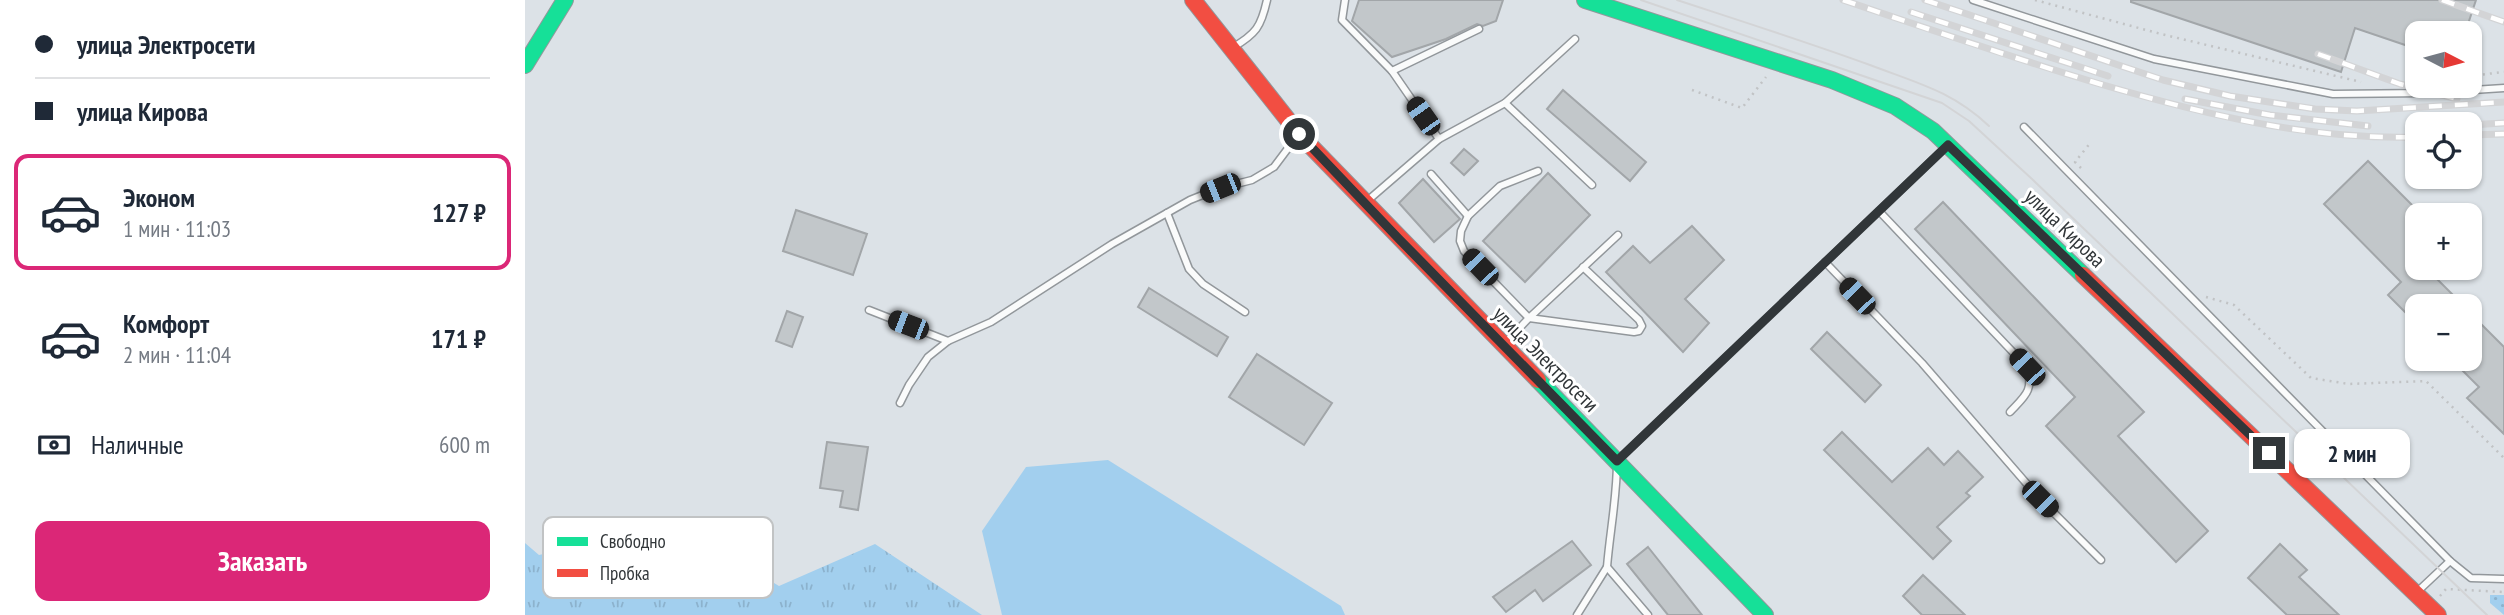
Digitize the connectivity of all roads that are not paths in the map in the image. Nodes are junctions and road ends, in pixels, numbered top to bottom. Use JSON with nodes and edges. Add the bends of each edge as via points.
{"nodes":[{"id":1,"x":565,"y":0,"type":"edge"},
{"id":2,"x":1193,"y":0,"type":"edge"},
{"id":3,"x":1267,"y":0,"type":"edge"},
{"id":4,"x":1345,"y":0,"type":"edge"},
{"id":5,"x":1584,"y":0,"type":"edge"},
{"id":6,"x":1973,"y":0,"type":"edge"},
{"id":7,"x":1479,"y":29,"type":"dead end"},
{"id":8,"x":1575,"y":38,"type":"dead end"},
{"id":9,"x":1230,"y":49,"type":"junction"},
{"id":10,"x":525,"y":65,"type":"edge"},
{"id":11,"x":1392,"y":71,"type":"junction"},
{"id":12,"x":2504,"y":88,"type":"edge"},
{"id":13,"x":1505,"y":103,"type":"junction"},
{"id":14,"x":2024,"y":127,"type":"dead end"},
{"id":15,"x":1299,"y":134,"type":"junction"},
{"id":16,"x":1439,"y":139,"type":"junction"},
{"id":17,"x":1948,"y":145,"type":"junction"},
{"id":18,"x":1538,"y":171,"type":"dead end"},
{"id":19,"x":1431,"y":174,"type":"dead end"},
{"id":20,"x":1592,"y":186,"type":"dead end"},
{"id":21,"x":1364,"y":204,"type":"junction"},
{"id":22,"x":1879,"y":211,"type":"junction"},
{"id":23,"x":1167,"y":213,"type":"junction"},
{"id":24,"x":1468,"y":216,"type":"junction"},
{"id":25,"x":1618,"y":235,"type":"dead end"},
{"id":26,"x":1825,"y":262,"type":"junction"},
{"id":27,"x":1583,"y":267,"type":"junction"},
{"id":28,"x":869,"y":310,"type":"dead end"},
{"id":29,"x":1245,"y":312,"type":"dead end"},
{"id":30,"x":1529,"y":318,"type":"junction"},
{"id":31,"x":948,"y":341,"type":"junction"},
{"id":32,"x":1502,"y":349,"type":"junction"},
{"id":33,"x":901,"y":403,"type":"dead end"},
{"id":34,"x":2010,"y":412,"type":"dead end"},
{"id":35,"x":1617,"y":461,"type":"junction"},
{"id":36,"x":2101,"y":560,"type":"dead end"},
{"id":37,"x":2450,"y":561,"type":"junction"},
{"id":38,"x":1607,"y":567,"type":"junction"},
{"id":39,"x":2504,"y":579,"type":"edge"},
{"id":40,"x":2416,"y":594,"type":"junction"},
{"id":41,"x":2434,"y":611,"type":"edge"},
{"id":42,"x":1577,"y":615,"type":"edge"},
{"id":43,"x":1648,"y":615,"type":"edge"},
{"id":44,"x":1765,"y":615,"type":"edge"}],
"edges":[{"from":1,"to":10,"type":"main road"},
{"from":2,"to":9,"type":"main road","name":"улица Электросети"},
{"from":3,"to":9,"type":"lane","via":[[1258,28]]},
{"from":4,"to":11,"type":"lane","via":[[1342,20]]},
{"from":5,"to":17,"type":"main road","name":"улица Кирова","via":[[1867,93],[1898,106]]},
{"from":6,"to":12,"type":"lane","via":[[2154,59],[2333,94]]},
{"from":7,"to":11,"type":"lane"},
{"from":8,"to":13,"type":"lane"},
{"from":9,"to":15,"type":"main road","name":"улица Электросети"},
{"from":11,"to":16,"type":"lane"},
{"from":13,"to":16,"type":"lane"},
{"from":13,"to":20,"type":"lane"},
{"from":14,"to":37,"type":"lane"},
{"from":15,"to":21,"type":"main road","name":"улица Электросети"},
{"from":15,"to":23,"type":"lane","via":[[1274,167]]},
{"from":16,"to":21,"type":"lane"},
{"from":17,"to":22,"type":"lane"},
{"from":17,"to":40,"type":"main road","name":"улица Кирова"},
{"from":18,"to":24,"type":"lane","via":[[1500,186]]},
{"from":19,"to":24,"type":"lane"},
{"from":21,"to":32,"type":"main road","name":"улица Электросети"},
{"from":22,"to":26,"type":"lane"},
{"from":22,"to":34,"type":"lane","via":[[2027,367],[2028,393]]},
{"from":23,"to":29,"type":"lane","via":[[1189,269]]},
{"from":23,"to":31,"type":"lane","via":[[991,323]]},
{"from":24,"to":30,"type":"lane","via":[[1461,231],[1464,251]]},
{"from":25,"to":27,"type":"lane"},
{"from":26,"to":35,"type":"lane"},
{"from":26,"to":36,"type":"lane"},
{"from":27,"to":30,"type":"lane"},
{"from":27,"to":30,"type":"lane","via":[[1639,320],[1639,331]]},
{"from":28,"to":31,"type":"lane"},
{"from":30,"to":32,"type":"lane"},
{"from":31,"to":33,"type":"lane","via":[[928,357]]},
{"from":32,"to":35,"type":"main road","name":"улица Электросети"},
{"from":35,"to":38,"type":"lane"},
{"from":35,"to":44,"type":"main road","name":"улица Электросети"},
{"from":37,"to":39,"type":"lane","via":[[2471,578]]},
{"from":37,"to":40,"type":"lane"},
{"from":38,"to":42,"type":"lane"},
{"from":38,"to":43,"type":"lane"},
{"from":40,"to":41,"type":"main road","name":"улица Кирова"}]}
